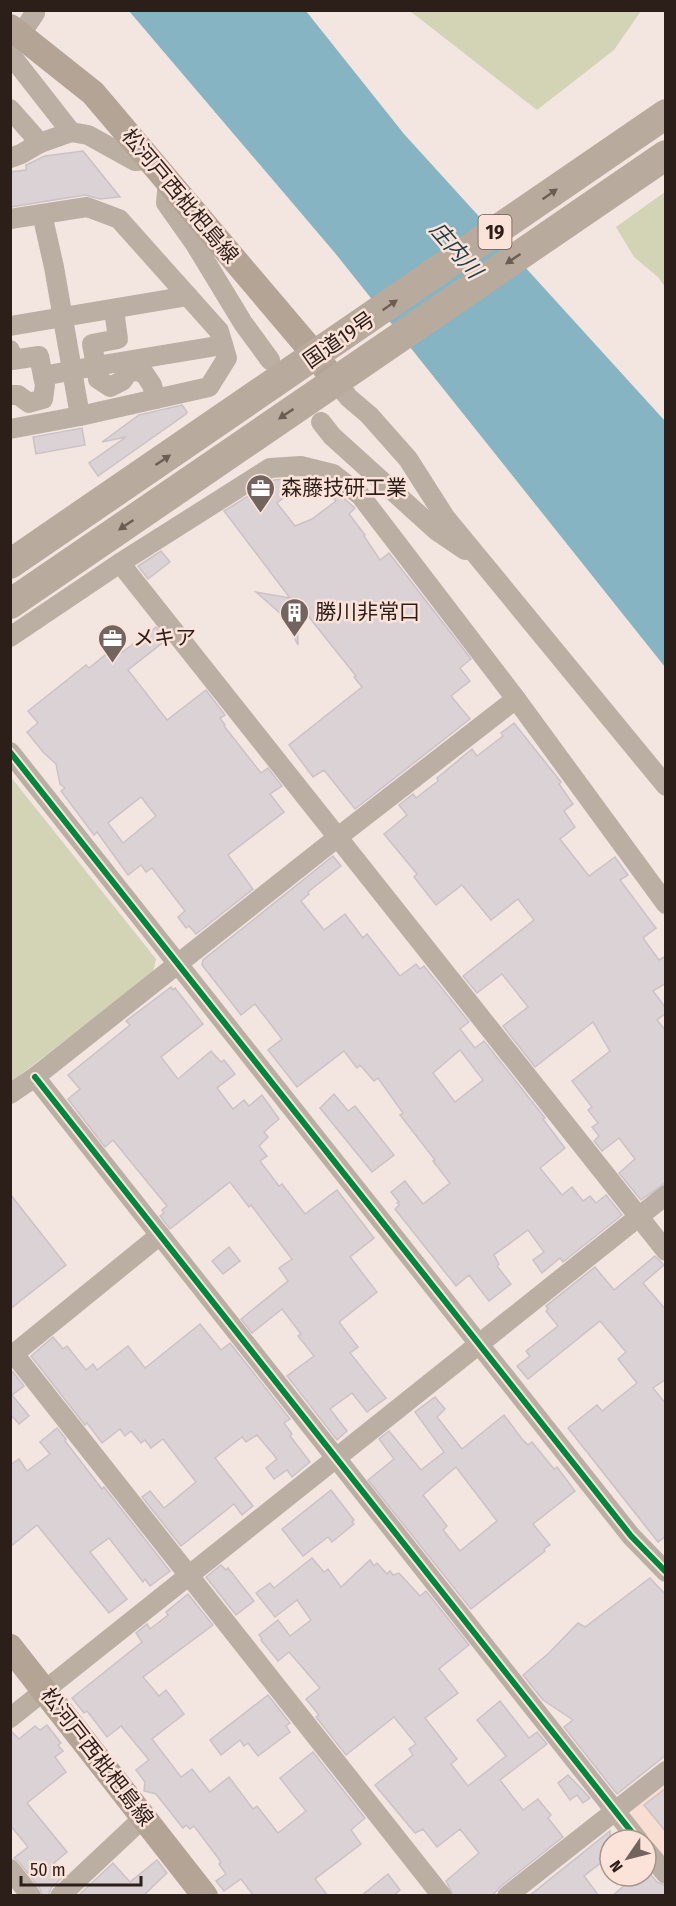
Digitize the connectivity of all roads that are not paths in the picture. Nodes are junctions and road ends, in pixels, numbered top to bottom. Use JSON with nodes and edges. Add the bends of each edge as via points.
{"nodes":[{"id":1,"x":33,"y":10,"type":"edge"},
{"id":2,"x":14,"y":38,"type":"edge"},
{"id":3,"x":10,"y":109,"type":"edge"},
{"id":4,"x":666,"y":114,"type":"edge"},
{"id":5,"x":71,"y":132,"type":"junction"},
{"id":6,"x":40,"y":143,"type":"junction"},
{"id":7,"x":666,"y":155,"type":"edge"},
{"id":8,"x":10,"y":158,"type":"edge"},
{"id":9,"x":150,"y":160,"type":"junction"},
{"id":10,"x":168,"y":182,"type":"junction"},
{"id":11,"x":42,"y":214,"type":"junction"},
{"id":12,"x":10,"y":219,"type":"edge"},
{"id":13,"x":188,"y":296,"type":"junction"},
{"id":14,"x":114,"y":310,"type":"junction"},
{"id":15,"x":62,"y":317,"type":"junction"},
{"id":16,"x":10,"y":326,"type":"edge"},
{"id":17,"x":223,"y":345,"type":"junction"},
{"id":18,"x":10,"y":350,"type":"edge"},
{"id":19,"x":320,"y":353,"type":"junction"},
{"id":20,"x":270,"y":360,"type":"dead end"},
{"id":21,"x":96,"y":366,"type":"junction"},
{"id":22,"x":72,"y":371,"type":"junction"},
{"id":23,"x":43,"y":376,"type":"junction"},
{"id":24,"x":338,"y":379,"type":"junction"},
{"id":25,"x":10,"y":395,"type":"edge"},
{"id":26,"x":156,"y":399,"type":"junction"},
{"id":27,"x":80,"y":416,"type":"junction"},
{"id":28,"x":321,"y":422,"type":"dead end"},
{"id":29,"x":10,"y":429,"type":"edge"},
{"id":30,"x":478,"y":557,"type":"junction"},
{"id":31,"x":120,"y":563,"type":"junction"},
{"id":32,"x":10,"y":564,"type":"edge"},
{"id":33,"x":10,"y":604,"type":"edge"},
{"id":34,"x":10,"y":637,"type":"edge"},
{"id":35,"x":516,"y":699,"type":"junction"},
{"id":36,"x":10,"y":752,"type":"edge"},
{"id":37,"x":666,"y":786,"type":"edge"},
{"id":38,"x":338,"y":837,"type":"junction"},
{"id":39,"x":666,"y":904,"type":"edge"},
{"id":40,"x":177,"y":964,"type":"junction"},
{"id":41,"x":35,"y":1077,"type":"junction"},
{"id":42,"x":10,"y":1094,"type":"edge"},
{"id":43,"x":666,"y":1195,"type":"edge"},
{"id":44,"x":639,"y":1217,"type":"junction"},
{"id":45,"x":160,"y":1235,"type":"junction"},
{"id":46,"x":666,"y":1251,"type":"edge"},
{"id":47,"x":478,"y":1344,"type":"junction"},
{"id":48,"x":12,"y":1355,"type":"edge"},
{"id":49,"x":336,"y":1458,"type":"junction"},
{"id":50,"x":666,"y":1572,"type":"edge"},
{"id":51,"x":189,"y":1575,"type":"junction"},
{"id":52,"x":10,"y":1647,"type":"edge"},
{"id":53,"x":45,"y":1690,"type":"junction"},
{"id":54,"x":10,"y":1718,"type":"edge"},
{"id":55,"x":666,"y":1771,"type":"edge"},
{"id":56,"x":615,"y":1811,"type":"junction"},
{"id":57,"x":143,"y":1818,"type":"junction"},
{"id":58,"x":628,"y":1828,"type":"edge"},
{"id":59,"x":10,"y":1869,"type":"edge"},
{"id":60,"x":31,"y":1896,"type":"edge"},
{"id":61,"x":60,"y":1896,"type":"edge"},
{"id":62,"x":205,"y":1896,"type":"edge"},
{"id":63,"x":441,"y":1896,"type":"edge"},
{"id":64,"x":507,"y":1896,"type":"edge"}],
"edges":[{"from":1,"to":2,"type":"street","via":[[35,13]]},
{"from":2,"to":5,"type":"street"},
{"from":2,"to":9,"type":"main road","name":"松河戸西枇杷島線","via":[[93,93]]},
{"from":3,"to":6,"type":"street"},
{"from":19,"to":4,"type":"highway","name":"国道19号","number":"19","one_way":true},
{"from":5,"to":6,"type":"street"},
{"from":5,"to":9,"type":"street","via":[[88,135],[135,161]]},
{"from":6,"to":8,"type":"street"},
{"from":7,"to":24,"type":"highway","name":"国道19号","number":"19","one_way":true},
{"from":9,"to":10,"type":"main road","name":"松河戸西枇杷島線"},
{"from":10,"to":19,"type":"main road","name":"松河戸西枇杷島線"},
{"from":10,"to":20,"type":"street","via":[[166,203]]},
{"from":11,"to":12,"type":"street"},
{"from":11,"to":13,"type":"street","via":[[87,207],[119,219]]},
{"from":11,"to":15,"type":"street"},
{"from":13,"to":14,"type":"street"},
{"from":13,"to":17,"type":"street","via":[[219,331]]},
{"from":14,"to":15,"type":"street"},
{"from":14,"to":21,"type":"street","via":[[118,339],[92,344]]},
{"from":15,"to":16,"type":"street"},
{"from":15,"to":22,"type":"street"},
{"from":17,"to":21,"type":"street"},
{"from":17,"to":26,"type":"street","via":[[227,358],[209,387]]},
{"from":18,"to":23,"type":"street","via":[[12,360],[39,356]]},
{"from":19,"to":24,"type":"main road","name":"松河戸西枇杷島線"},
{"from":32,"to":19,"type":"highway","name":"国道19号","number":"19","one_way":true},
{"from":21,"to":22,"type":"street"},
{"from":21,"to":26,"type":"street","via":[[99,379],[110,387],[122,381],[130,370],[144,373]]},
{"from":22,"to":23,"type":"street"},
{"from":22,"to":27,"type":"street"},
{"from":23,"to":25,"type":"street","via":[[43,399],[29,403],[18,395]]},
{"from":24,"to":30,"type":"street","via":[[349,398],[408,459],[445,517]]},
{"from":24,"to":33,"type":"highway","name":"国道19号","number":"19","one_way":true},
{"from":26,"to":27,"type":"street"},
{"from":27,"to":29,"type":"street"},
{"from":28,"to":30,"type":"street","via":[[437,531]]},
{"from":30,"to":37,"type":"street"},
{"from":31,"to":34,"type":"street"},
{"from":31,"to":35,"type":"street","via":[[270,468],[302,466],[333,474],[360,495]]},
{"from":31,"to":38,"type":"street"},
{"from":35,"to":38,"type":"street"},
{"from":35,"to":39,"type":"street"},
{"from":36,"to":40,"type":"street"},
{"from":38,"to":40,"type":"street"},
{"from":38,"to":44,"type":"street"},
{"from":40,"to":41,"type":"street"},
{"from":40,"to":47,"type":"street"},
{"from":41,"to":42,"type":"street"},
{"from":41,"to":45,"type":"street"},
{"from":43,"to":44,"type":"street"},
{"from":44,"to":46,"type":"street"},
{"from":44,"to":47,"type":"street"},
{"from":45,"to":48,"type":"street"},
{"from":45,"to":49,"type":"street"},
{"from":47,"to":49,"type":"street"},
{"from":47,"to":50,"type":"street","via":[[631,1536]]},
{"from":48,"to":51,"type":"street"},
{"from":49,"to":51,"type":"street"},
{"from":49,"to":56,"type":"street"},
{"from":51,"to":53,"type":"street"},
{"from":51,"to":63,"type":"street"},
{"from":52,"to":53,"type":"main road","name":"松河戸西枇杷島線"},
{"from":53,"to":54,"type":"street"},
{"from":53,"to":57,"type":"main road","name":"松河戸西枇杷島線"},
{"from":55,"to":56,"type":"street"},
{"from":56,"to":58,"type":"street"},
{"from":56,"to":64,"type":"street"},
{"from":57,"to":61,"type":"street"},
{"from":57,"to":62,"type":"main road","name":"松河戸西枇杷島線"},
{"from":59,"to":60,"type":"street"}]}
